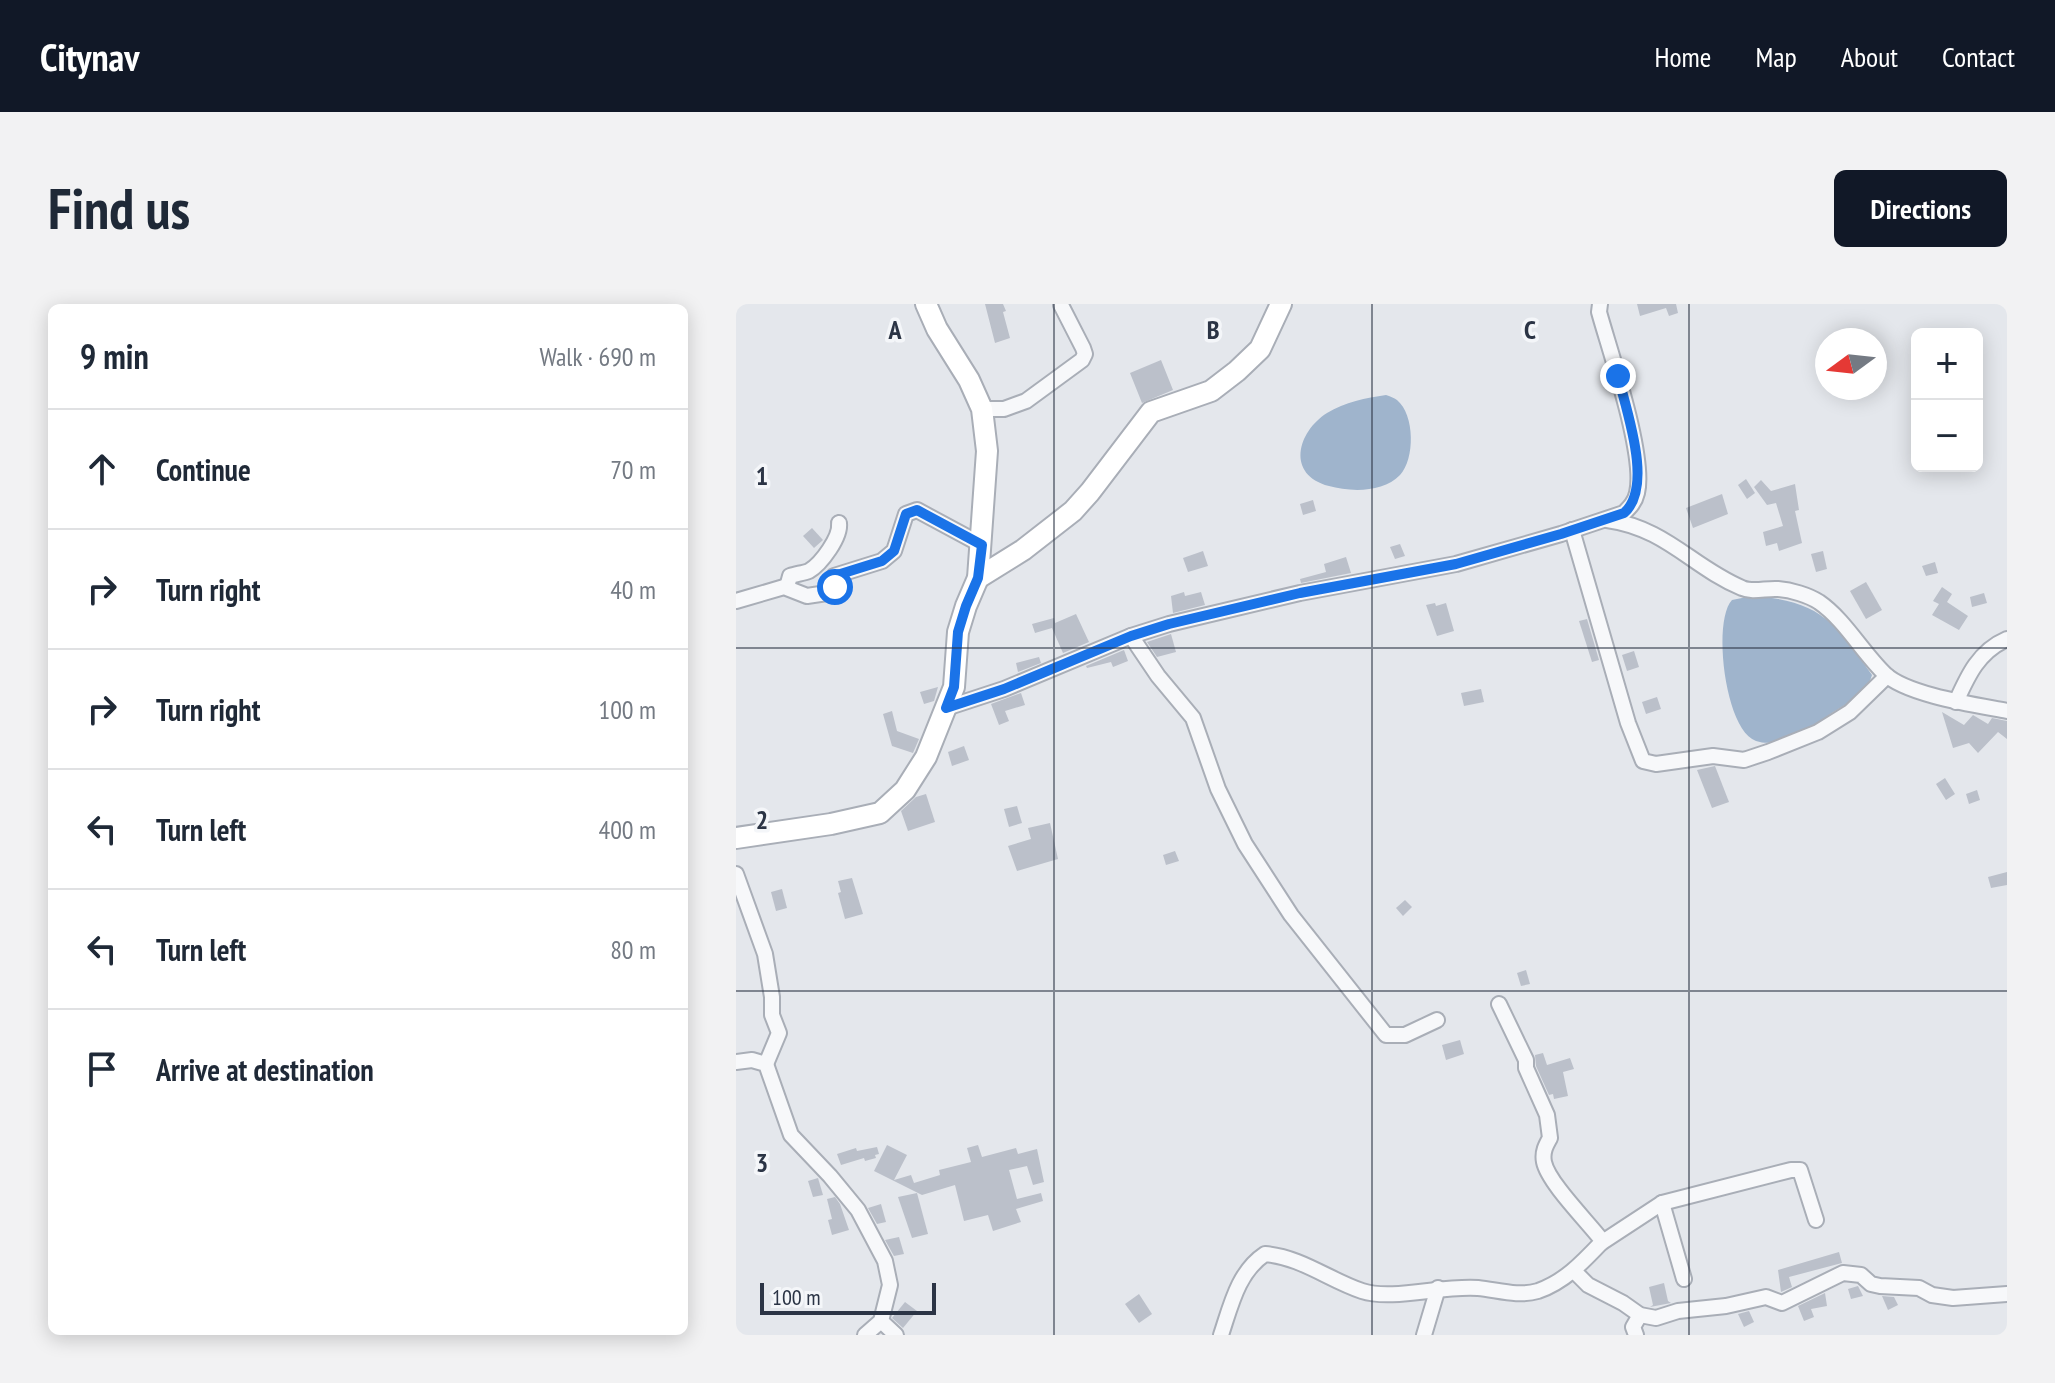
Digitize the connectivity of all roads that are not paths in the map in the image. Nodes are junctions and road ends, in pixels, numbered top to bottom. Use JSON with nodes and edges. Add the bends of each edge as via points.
{"nodes":[{"id":1,"x":926,"y":304,"type":"edge"},
{"id":2,"x":1281,"y":304,"type":"edge"},
{"id":3,"x":1600,"y":304,"type":"edge"},
{"id":4,"x":1061,"y":305,"type":"edge"},
{"id":5,"x":982,"y":409,"type":"junction"},
{"id":6,"x":1602,"y":519,"type":"junction"},
{"id":7,"x":839,"y":523,"type":"dead end"},
{"id":8,"x":1572,"y":530,"type":"junction"},
{"id":9,"x":982,"y":545,"type":"junction"},
{"id":10,"x":978,"y":578,"type":"junction"},
{"id":11,"x":787,"y":587,"type":"junction"},
{"id":12,"x":736,"y":601,"type":"edge"},
{"id":13,"x":1131,"y":636,"type":"junction"},
{"id":14,"x":2007,"y":639,"type":"edge"},
{"id":15,"x":1887,"y":676,"type":"junction"},
{"id":16,"x":1956,"y":702,"type":"junction"},
{"id":17,"x":946,"y":708,"type":"junction"},
{"id":18,"x":2007,"y":711,"type":"edge"},
{"id":19,"x":736,"y":838,"type":"edge"},
{"id":20,"x":736,"y":874,"type":"edge"},
{"id":21,"x":1499,"y":1004,"type":"dead end"},
{"id":22,"x":1437,"y":1020,"type":"dead end"},
{"id":23,"x":736,"y":1062,"type":"edge"},
{"id":24,"x":766,"y":1064,"type":"junction"},
{"id":25,"x":1662,"y":1203,"type":"junction"},
{"id":26,"x":1816,"y":1220,"type":"dead end"},
{"id":27,"x":1601,"y":1243,"type":"junction"},
{"id":28,"x":1574,"y":1271,"type":"junction"},
{"id":29,"x":1684,"y":1279,"type":"dead end"},
{"id":30,"x":1438,"y":1288,"type":"junction"},
{"id":31,"x":2007,"y":1294,"type":"edge"},
{"id":32,"x":1640,"y":1315,"type":"junction"},
{"id":33,"x":881,"y":1321,"type":"junction"},
{"id":34,"x":865,"y":1335,"type":"edge"},
{"id":35,"x":896,"y":1335,"type":"edge"},
{"id":36,"x":1221,"y":1335,"type":"edge"},
{"id":37,"x":1424,"y":1335,"type":"edge"},
{"id":38,"x":1636,"y":1335,"type":"edge"}],
"edges":[{"from":1,"to":5,"type":"street"},
{"from":2,"to":10,"type":"street","via":[[1260,349],[1237,371],[1211,391],[1151,412],[1073,511]]},
{"from":3,"to":6,"type":"street","via":[[1635,451],[1638,491],[1624,513]]},
{"from":4,"to":5,"type":"street","via":[[1083,348],[1082,360],[1026,401]]},
{"from":5,"to":9,"type":"street","via":[[987,451]]},
{"from":6,"to":8,"type":"street"},
{"from":6,"to":15,"type":"street","via":[[1646,531],[1746,590],[1778,589],[1819,602]]},
{"from":7,"to":11,"type":"street","via":[[832,546],[811,570],[790,576]]},
{"from":8,"to":13,"type":"street","via":[[1456,564],[1300,593]]},
{"from":8,"to":15,"type":"street","via":[[1643,761],[1713,756],[1744,760],[1768,752],[1850,712]]},
{"from":9,"to":10,"type":"street"},
{"from":9,"to":11,"type":"street","via":[[917,510],[906,514],[894,551],[882,561],[834,576],[835,587],[827,593],[807,596]]},
{"from":10,"to":17,"type":"street","via":[[958,632],[954,687]]},
{"from":11,"to":12,"type":"street"},
{"from":13,"to":17,"type":"street"},
{"from":13,"to":22,"type":"street","via":[[1193,718],[1245,844],[1351,992],[1386,1035],[1405,1035]]},
{"from":14,"to":16,"type":"street","via":[[1986,651],[1967,675]]},
{"from":15,"to":16,"type":"street"},
{"from":16,"to":18,"type":"street"},
{"from":17,"to":19,"type":"street","via":[[926,757],[905,790],[880,813]]},
{"from":20,"to":24,"type":"street","via":[[765,954],[779,1033]]},
{"from":21,"to":27,"type":"street","via":[[1547,1115],[1550,1138],[1544,1162]]},
{"from":23,"to":24,"type":"street"},
{"from":24,"to":33,"type":"street","via":[[791,1135],[858,1210],[885,1261],[890,1285]]},
{"from":25,"to":26,"type":"street","via":[[1800,1170]]},
{"from":25,"to":27,"type":"street"},
{"from":25,"to":29,"type":"street"},
{"from":27,"to":28,"type":"street"},
{"from":28,"to":30,"type":"street","via":[[1523,1294]]},
{"from":28,"to":32,"type":"street"},
{"from":30,"to":36,"type":"street","via":[[1363,1291],[1294,1260],[1265,1254],[1242,1277]]},
{"from":30,"to":37,"type":"street"},
{"from":31,"to":32,"type":"street","via":[[1953,1298],[1919,1288],[1871,1284],[1861,1275],[1843,1273],[1782,1303],[1766,1297],[1656,1318]]},
{"from":32,"to":38,"type":"street","via":[[1633,1327]]},
{"from":33,"to":34,"type":"street"},
{"from":33,"to":35,"type":"street"}]}
